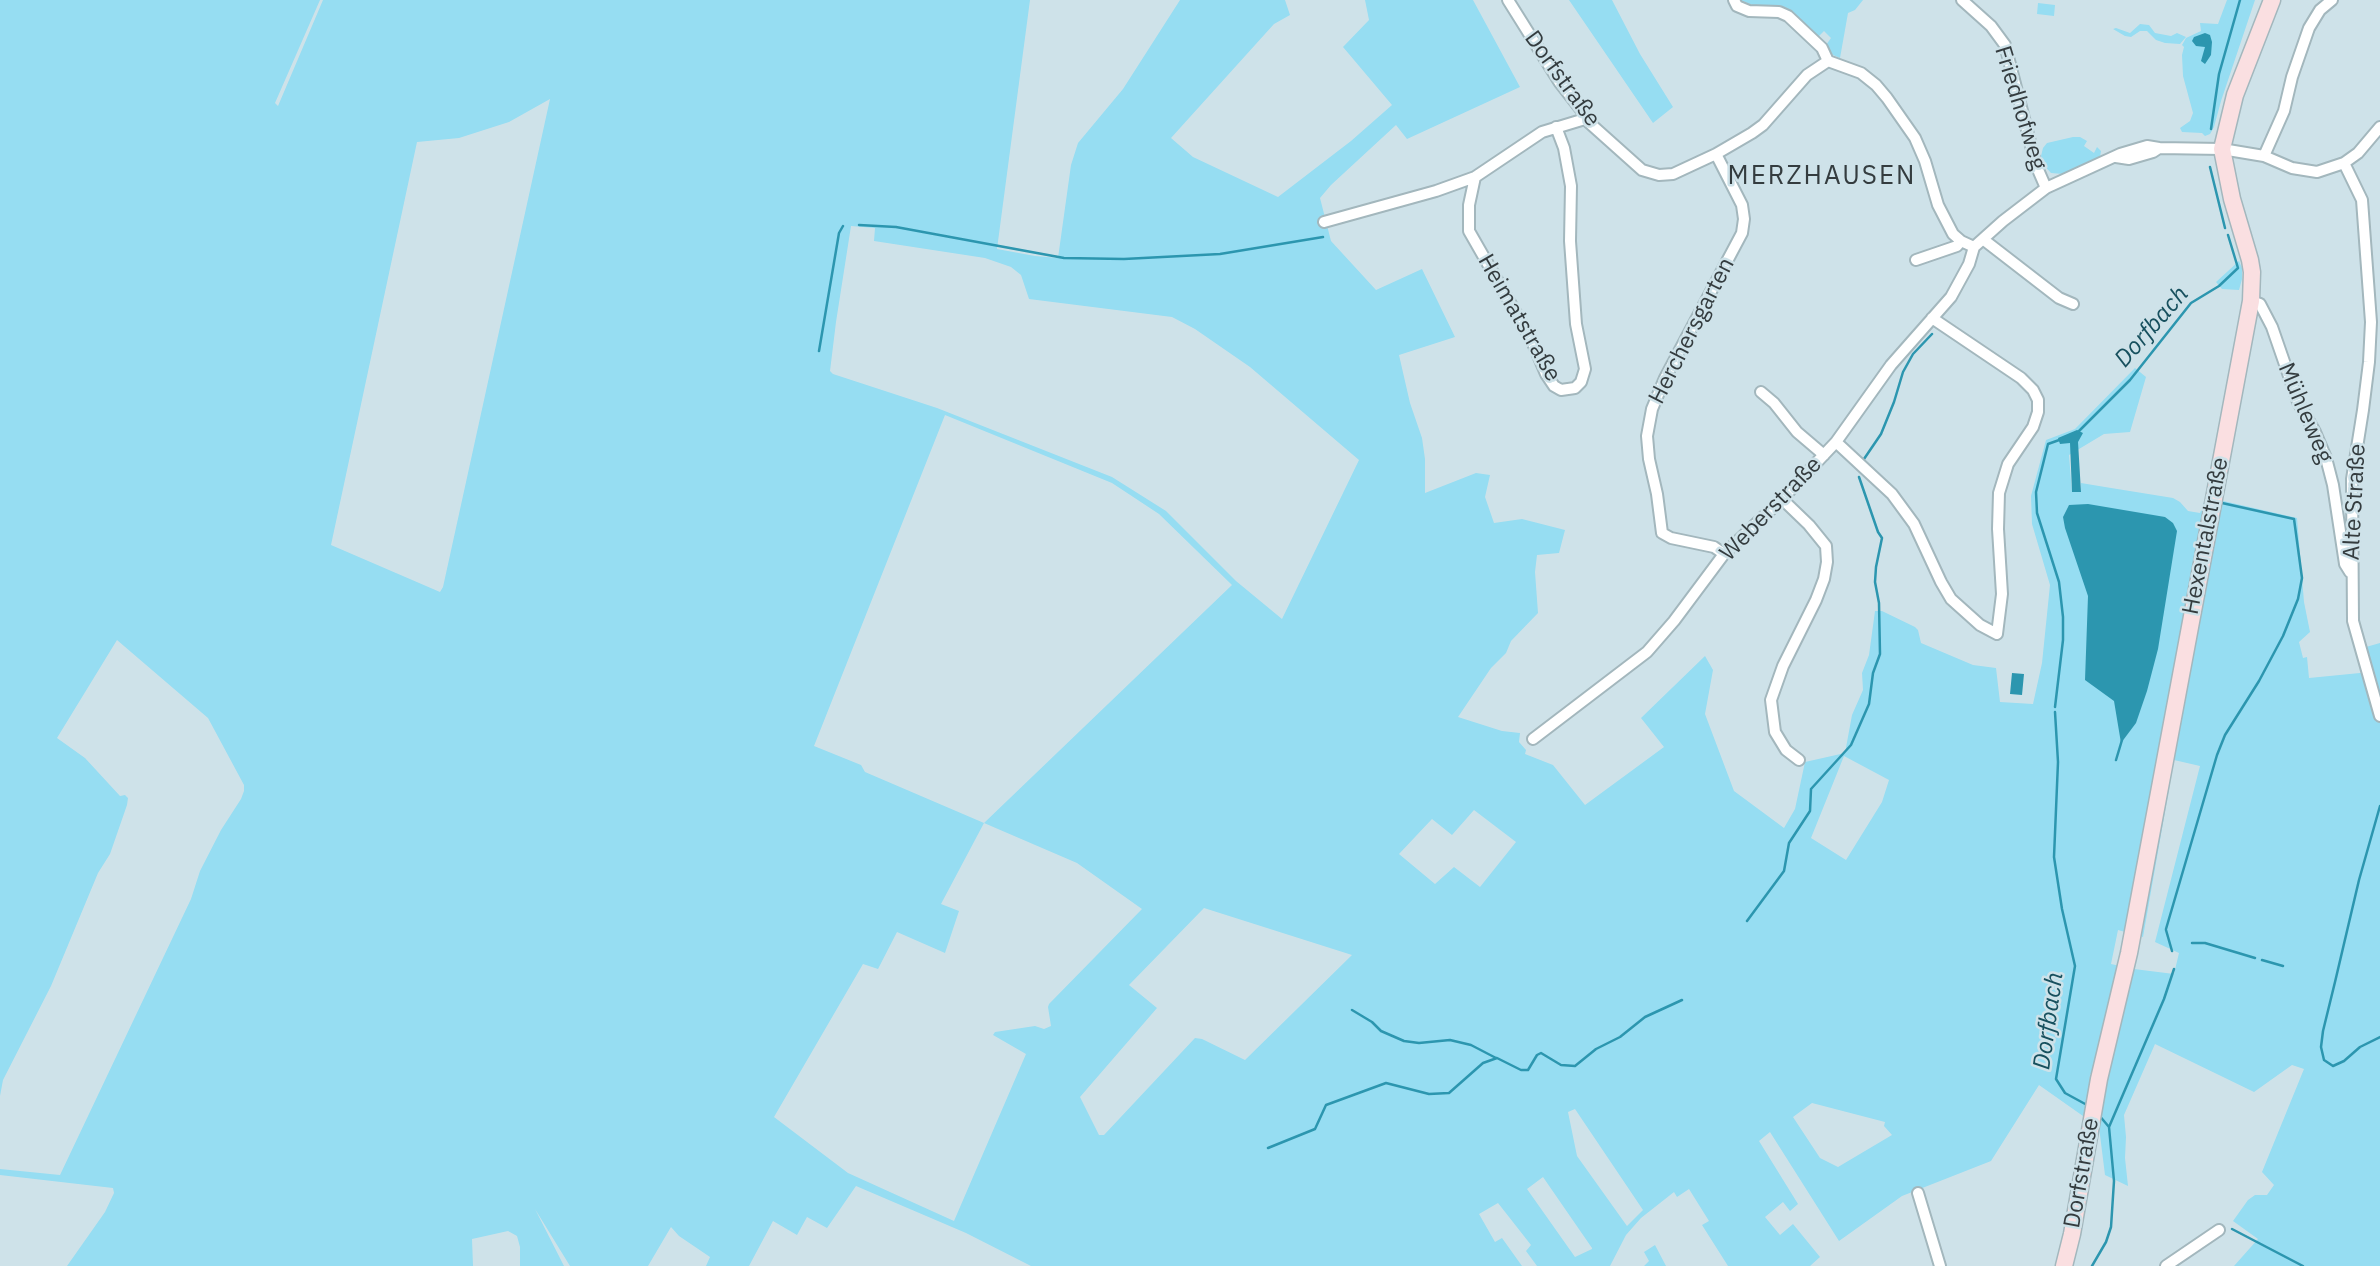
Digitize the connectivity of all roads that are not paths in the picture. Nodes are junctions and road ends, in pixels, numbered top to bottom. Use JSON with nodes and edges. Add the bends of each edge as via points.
{"nodes":[{"id":1,"x":1508,"y":0,"type":"edge"},
{"id":2,"x":1734,"y":0,"type":"edge"},
{"id":3,"x":1962,"y":0,"type":"edge"},
{"id":4,"x":2272,"y":0,"type":"edge"},
{"id":5,"x":2332,"y":0,"type":"edge"},
{"id":6,"x":1828,"y":61,"type":"junction"},
{"id":7,"x":1585,"y":119,"type":"junction"},
{"id":8,"x":1556,"y":127,"type":"junction"},
{"id":9,"x":2379,"y":128,"type":"edge"},
{"id":10,"x":2222,"y":149,"type":"junction"},
{"id":11,"x":1716,"y":154,"type":"junction"},
{"id":12,"x":2264,"y":156,"type":"junction"},
{"id":13,"x":2344,"y":163,"type":"junction"},
{"id":14,"x":1475,"y":177,"type":"junction"},
{"id":15,"x":2046,"y":187,"type":"junction"},
{"id":16,"x":1324,"y":222,"type":"dead end"},
{"id":17,"x":1984,"y":240,"type":"junction"},
{"id":18,"x":1961,"y":242,"type":"junction"},
{"id":19,"x":1974,"y":247,"type":"junction"},
{"id":20,"x":1916,"y":260,"type":"dead end"},
{"id":21,"x":2250,"y":301,"type":"junction"},
{"id":22,"x":2073,"y":304,"type":"dead end"},
{"id":23,"x":1932,"y":318,"type":"junction"},
{"id":24,"x":1761,"y":393,"type":"dead end"},
{"id":25,"x":1836,"y":442,"type":"junction"},
{"id":26,"x":1824,"y":455,"type":"junction"},
{"id":27,"x":1782,"y":499,"type":"junction"},
{"id":28,"x":1724,"y":554,"type":"junction"},
{"id":29,"x":2351,"y":575,"type":"junction"},
{"id":30,"x":2380,"y":716,"type":"edge"},
{"id":31,"x":1533,"y":739,"type":"dead end"},
{"id":32,"x":1799,"y":760,"type":"dead end"},
{"id":33,"x":2099,"y":1079,"type":"joint"},
{"id":34,"x":1918,"y":1193,"type":"dead end"},
{"id":35,"x":2219,"y":1230,"type":"dead end"},
{"id":36,"x":1940,"y":1266,"type":"edge"},
{"id":37,"x":2064,"y":1266,"type":"edge"},
{"id":38,"x":2166,"y":1266,"type":"edge"}],
"edges":[{"from":1,"to":7,"type":"street","name":"Dorfstraße"},
{"from":2,"to":6,"type":"street","via":[[1749,11],[1788,16],[1822,48]]},
{"from":3,"to":15,"type":"street","name":"Friedhofweg","via":[[2005,45],[2036,165]]},
{"from":4,"to":10,"type":"main road","name":"Hexentalstraße","via":[[2235,95]]},
{"from":5,"to":12,"type":"street","via":[[2309,27],[2284,111]]},
{"from":6,"to":11,"type":"street","name":"Dorfstraße","via":[[1807,75],[1763,125]]},
{"from":6,"to":18,"type":"street","via":[[1861,73],[1887,98],[1914,138],[1938,205]]},
{"from":7,"to":8,"type":"street"},
{"from":7,"to":11,"type":"street","name":"Dorfstraße","via":[[1642,170],[1659,176]]},
{"from":8,"to":14,"type":"street"},
{"from":8,"to":14,"type":"street","name":"Heimatstraße","via":[[1572,186],[1570,241],[1576,324],[1585,369],[1575,388],[1554,386],[1469,231]]},
{"from":9,"to":13,"type":"street"},
{"from":10,"to":12,"type":"street"},
{"from":10,"to":15,"type":"street","via":[[2147,146]]},
{"from":10,"to":21,"type":"main road","name":"Hexentalstraße","via":[[2250,260]]},
{"from":11,"to":28,"type":"street","name":"Herchersgarten","via":[[1742,205],[1742,233],[1665,378],[1647,436],[1662,533]]},
{"from":12,"to":13,"type":"street","via":[[2310,172]]},
{"from":13,"to":29,"type":"street","name":"Alte Straße","via":[[2362,200],[2371,322],[2352,479]]},
{"from":14,"to":16,"type":"street"},
{"from":15,"to":17,"type":"street"},
{"from":17,"to":19,"type":"street"},
{"from":17,"to":22,"type":"street"},
{"from":18,"to":19,"type":"street"},
{"from":18,"to":20,"type":"street"},
{"from":19,"to":23,"type":"street","name":"Weberstraße","via":[[1951,297]]},
{"from":21,"to":29,"type":"street","name":"Mühleweg","via":[[2260,304],[2272,327],[2291,385],[2326,458],[2345,564]]},
{"from":21,"to":33,"type":"main road","name":"Hexentalstraße","via":[[2129,953]]},
{"from":23,"to":25,"type":"street","name":"Weberstraße","via":[[1891,365]]},
{"from":23,"to":25,"type":"street","via":[[2021,377],[2038,400],[2033,427],[2008,464],[1999,493],[2002,594],[1997,634],[1951,599],[1901,506]]},
{"from":24,"to":26,"type":"street"},
{"from":25,"to":26,"type":"street","name":"Weberstraße"},
{"from":26,"to":27,"type":"street","name":"Weberstraße"},
{"from":27,"to":28,"type":"street","name":"Weberstraße"},
{"from":27,"to":32,"type":"street","via":[[1826,546],[1824,579],[1771,700],[1775,732]]},
{"from":28,"to":31,"type":"street","name":"Weberstraße","via":[[1647,652]]},
{"from":29,"to":30,"type":"street","name":"Alte Straße","via":[[2353,621]]},
{"from":33,"to":37,"type":"main road","name":"Dorfstraße"},
{"from":34,"to":36,"type":"street"},
{"from":35,"to":38,"type":"street"}]}
